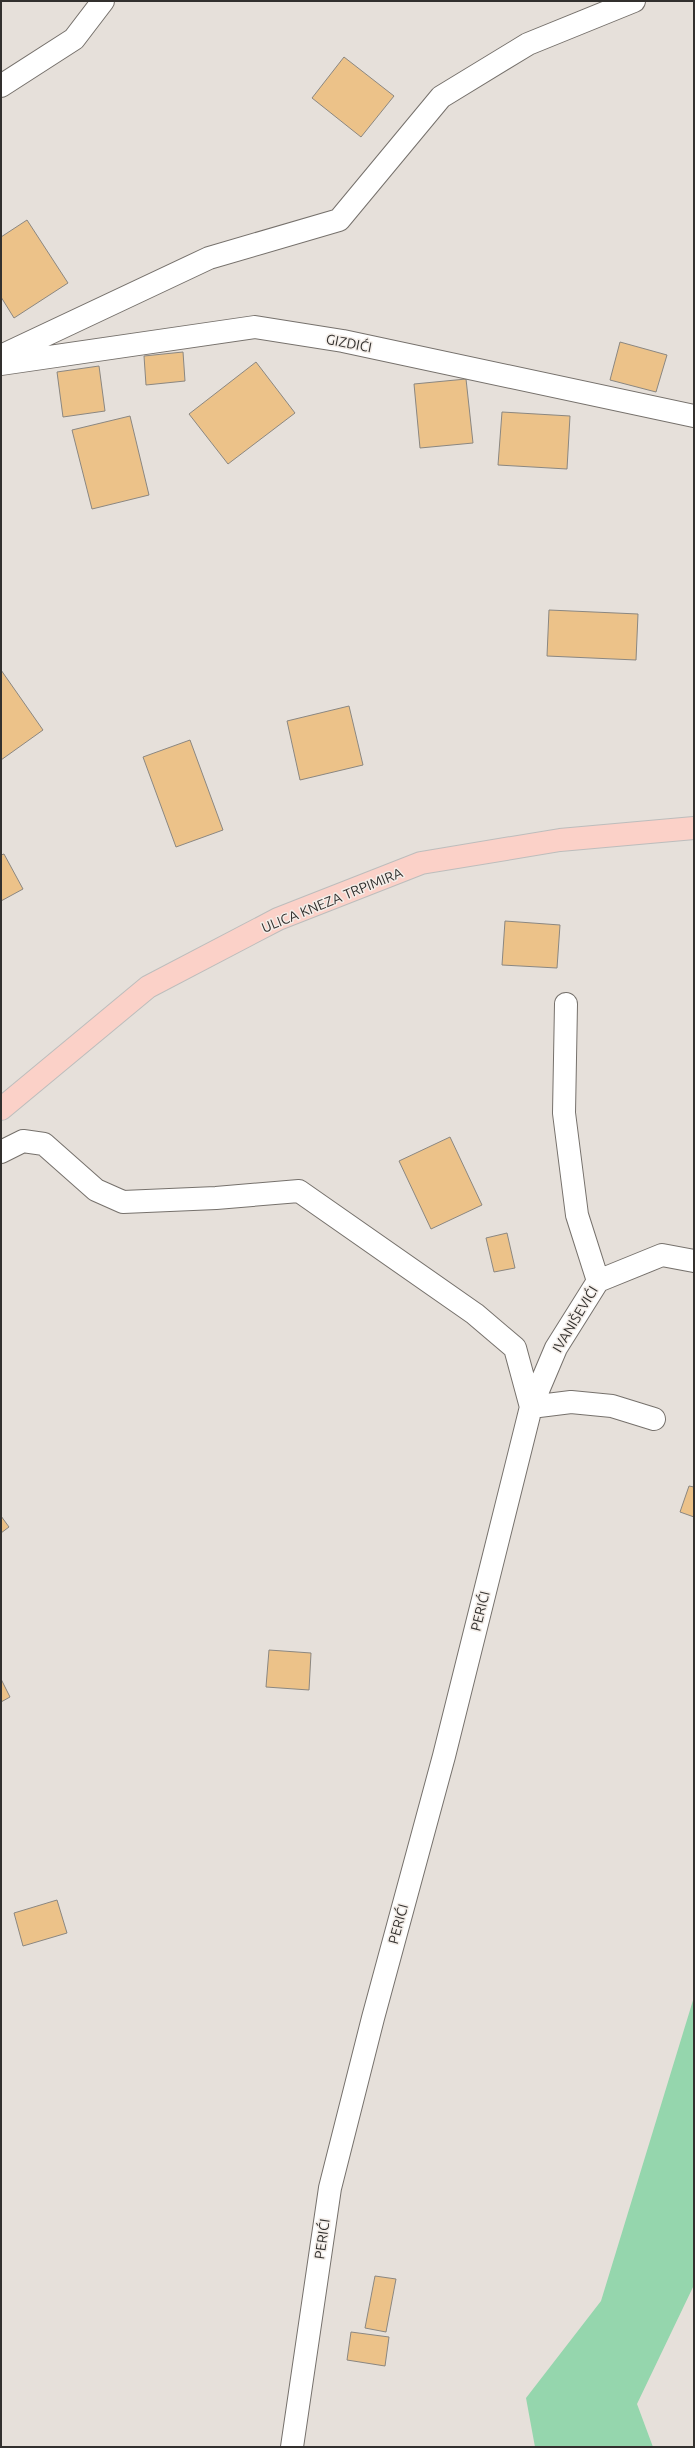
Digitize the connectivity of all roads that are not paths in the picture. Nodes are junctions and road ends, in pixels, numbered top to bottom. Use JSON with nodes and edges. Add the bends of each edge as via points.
{"nodes":[{"id":1,"x":103,"y":1,"type":"edge"},
{"id":2,"x":634,"y":1,"type":"edge"},
{"id":3,"x":1,"y":86,"type":"edge"},
{"id":4,"x":1,"y":356,"type":"edge"},
{"id":5,"x":1,"y":364,"type":"edge"},
{"id":6,"x":694,"y":416,"type":"edge"},
{"id":7,"x":694,"y":828,"type":"edge"},
{"id":8,"x":566,"y":1004,"type":"dead end"},
{"id":9,"x":1,"y":1109,"type":"edge"},
{"id":10,"x":1,"y":1152,"type":"edge"},
{"id":11,"x":694,"y":1261,"type":"edge"},
{"id":12,"x":598,"y":1281,"type":"junction"},
{"id":13,"x":531,"y":1407,"type":"junction"},
{"id":14,"x":654,"y":1419,"type":"dead end"},
{"id":15,"x":292,"y":2447,"type":"edge"}],
"edges":[{"from":1,"to":3,"type":"street","via":[[74,39]]},
{"from":2,"to":4,"type":"street","via":[[528,44],[441,97],[339,220],[209,258]]},
{"from":5,"to":6,"type":"street","name":"GIZDIĆI","via":[[255,327],[343,341]]},
{"from":7,"to":9,"type":"main road","name":"ULICA KNEZA TRPIMIRA","via":[[560,840],[421,864],[278,919],[148,987]]},
{"from":8,"to":12,"type":"street","via":[[564,1113],[577,1215]]},
{"from":10,"to":13,"type":"street","via":[[23,1141],[44,1144],[96,1190],[123,1202],[298,1191],[475,1314],[514,1348]]},
{"from":11,"to":12,"type":"street","name":"IVANIŠEVIĆI","via":[[662,1255]]},
{"from":12,"to":13,"type":"street","name":"IVANIŠEVIĆI","via":[[556,1348]]},
{"from":13,"to":14,"type":"street","via":[[570,1402],[612,1406]]},
{"from":13,"to":15,"type":"street","name":"PERIĆI","via":[[444,1756],[330,2188]]}]}
